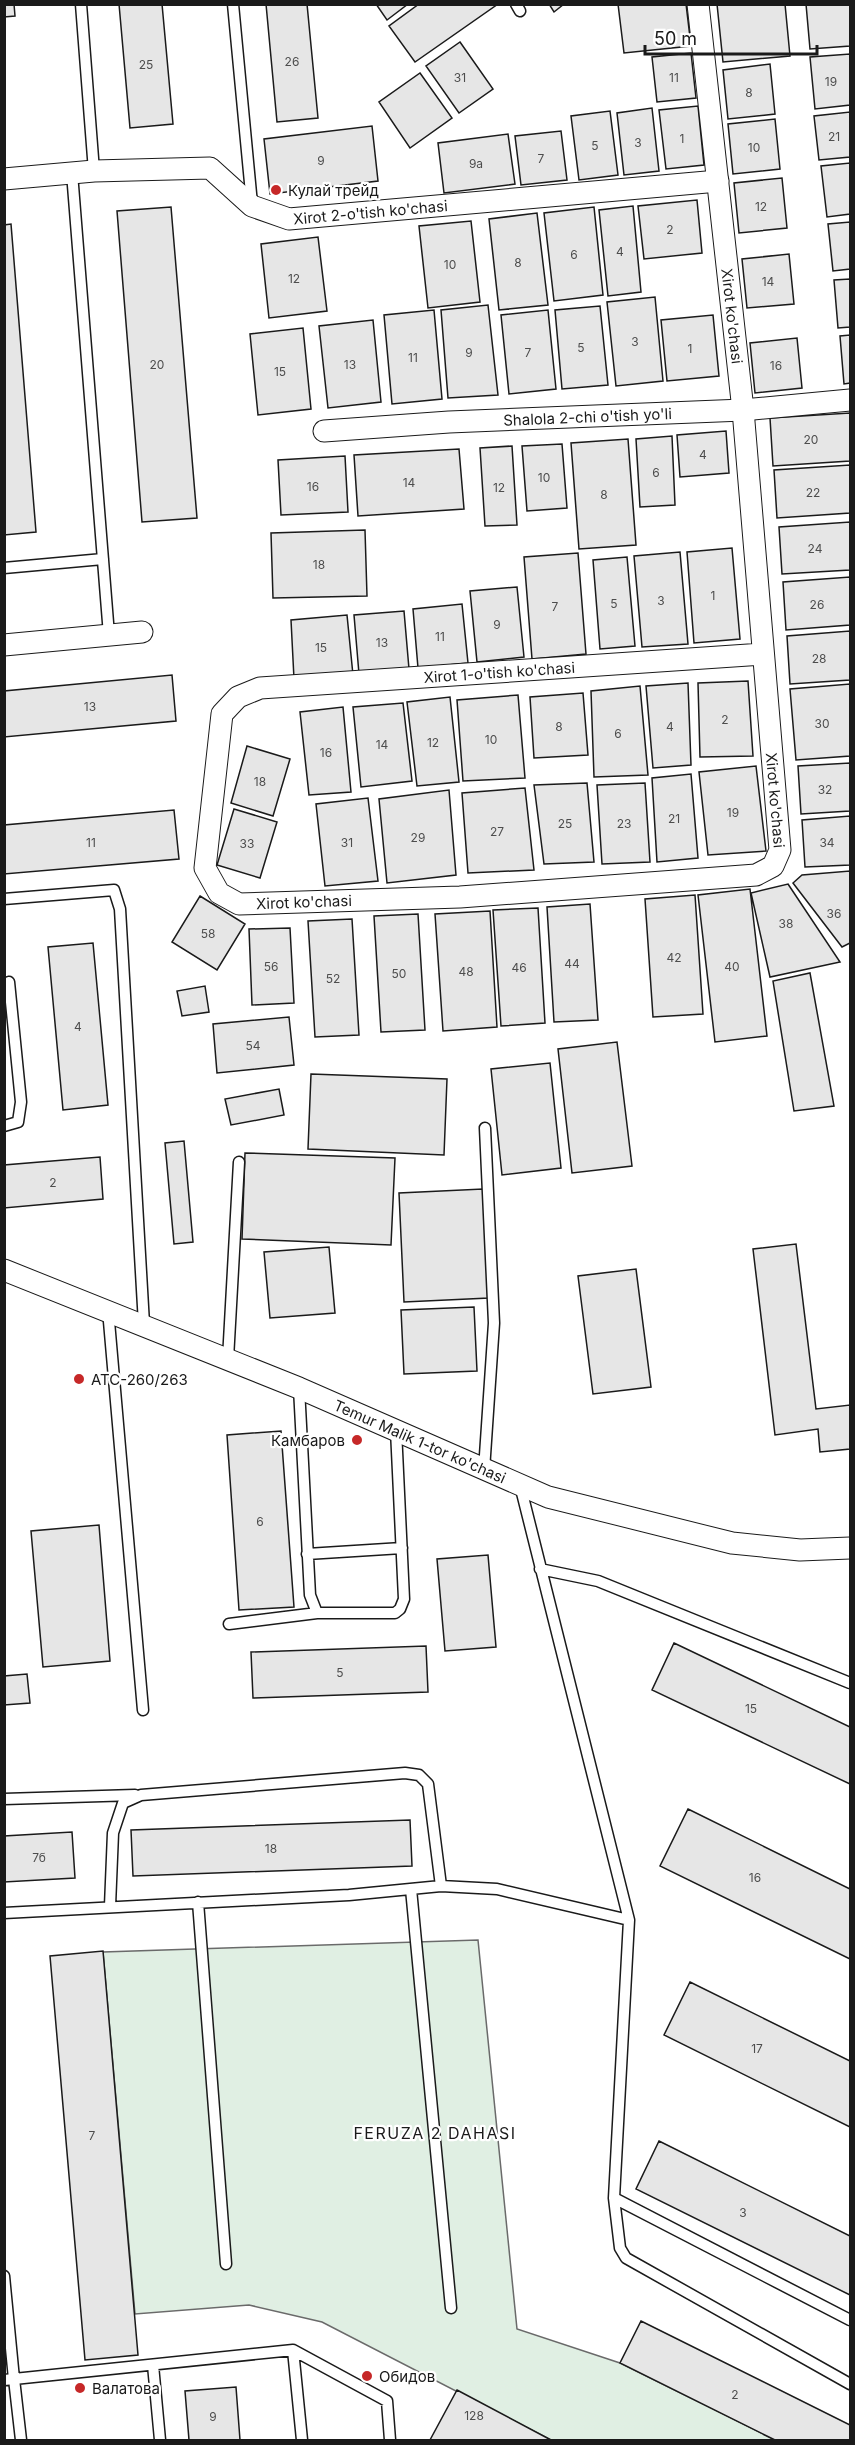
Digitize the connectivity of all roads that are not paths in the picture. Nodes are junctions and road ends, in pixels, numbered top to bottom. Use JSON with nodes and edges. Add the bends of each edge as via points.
{"nodes":[{"id":1,"x":81,"y":4,"type":"edge"},
{"id":2,"x":233,"y":4,"type":"edge"},
{"id":3,"x":698,"y":4,"type":"edge"},
{"id":4,"x":94,"y":171,"type":"junction"},
{"id":5,"x":72,"y":173,"type":"junction"},
{"id":6,"x":4,"y":179,"type":"edge"},
{"id":7,"x":718,"y":181,"type":"junction"},
{"id":8,"x":252,"y":206,"type":"junction"},
{"id":9,"x":850,"y":400,"type":"edge"},
{"id":10,"x":743,"y":410,"type":"junction"},
{"id":11,"x":324,"y":431,"type":"dead end"},
{"id":12,"x":103,"y":559,"type":"junction"},
{"id":13,"x":4,"y":568,"type":"edge"},
{"id":14,"x":142,"y":632,"type":"dead end"},
{"id":15,"x":109,"y":635,"type":"junction"},
{"id":16,"x":4,"y":645,"type":"edge"},
{"id":17,"x":763,"y":654,"type":"junction"},
{"id":18,"x":238,"y":697,"type":"joint"},
{"id":19,"x":4,"y":899,"type":"edge"},
{"id":20,"x":9,"y":982,"type":"dead end"},
{"id":21,"x":4,"y":1126,"type":"edge"},
{"id":22,"x":485,"y":1128,"type":"dead end"},
{"id":23,"x":239,"y":1162,"type":"dead end"},
{"id":24,"x":4,"y":1270,"type":"edge"},
{"id":25,"x":108,"y":1310,"type":"junction"},
{"id":26,"x":144,"y":1324,"type":"junction"},
{"id":27,"x":228,"y":1359,"type":"junction"},
{"id":28,"x":299,"y":1388,"type":"junction"},
{"id":29,"x":396,"y":1430,"type":"junction"},
{"id":30,"x":483,"y":1470,"type":"junction"},
{"id":31,"x":520,"y":1485,"type":"junction"},
{"id":32,"x":402,"y":1548,"type":"junction"},
{"id":33,"x":850,"y":1548,"type":"edge"},
{"id":34,"x":307,"y":1554,"type":"junction"},
{"id":35,"x":540,"y":1569,"type":"junction"},
{"id":36,"x":317,"y":1612,"type":"junction"},
{"id":37,"x":229,"y":1624,"type":"dead end"},
{"id":38,"x":850,"y":1683,"type":"edge"},
{"id":39,"x":143,"y":1710,"type":"dead end"},
{"id":40,"x":141,"y":1794,"type":"junction"},
{"id":41,"x":4,"y":1799,"type":"edge"},
{"id":42,"x":441,"y":1886,"type":"junction"},
{"id":43,"x":411,"y":1889,"type":"junction"},
{"id":44,"x":198,"y":1902,"type":"junction"},
{"id":45,"x":110,"y":1906,"type":"junction"},
{"id":46,"x":4,"y":1913,"type":"edge"},
{"id":47,"x":629,"y":1920,"type":"junction"},
{"id":48,"x":614,"y":2198,"type":"junction"},
{"id":49,"x":226,"y":2264,"type":"dead end"},
{"id":50,"x":4,"y":2276,"type":"edge"},
{"id":51,"x":451,"y":2308,"type":"dead end"},
{"id":52,"x":850,"y":2320,"type":"edge"},
{"id":53,"x":293,"y":2350,"type":"junction"},
{"id":54,"x":153,"y":2366,"type":"junction"},
{"id":55,"x":9,"y":2379,"type":"edge"},
{"id":56,"x":850,"y":2384,"type":"edge"},
{"id":57,"x":21,"y":2440,"type":"edge"},
{"id":58,"x":160,"y":2440,"type":"edge"},
{"id":59,"x":302,"y":2440,"type":"edge"},
{"id":60,"x":390,"y":2440,"type":"edge"}],
"edges":[{"from":1,"to":4,"type":"lane"},
{"from":2,"to":8,"type":"lane"},
{"from":3,"to":7,"type":"street","name":"Xirot ko'chasi"},
{"from":4,"to":5,"type":"street","name":"Xirot 2-o'tish ko'chasi"},
{"from":4,"to":8,"type":"street","name":"Xirot 2-o'tish ko'chasi","via":[[210,168]]},
{"from":5,"to":6,"type":"street","name":"Xirot 2-o'tish ko'chasi"},
{"from":5,"to":12,"type":"lane"},
{"from":7,"to":8,"type":"street","name":"Xirot 2-o'tish ko'chasi","via":[[289,219]]},
{"from":7,"to":10,"type":"street","name":"Xirot ko'chasi"},
{"from":9,"to":10,"type":"street","name":"Shalola 2-chi o'tish yo'li"},
{"from":10,"to":11,"type":"street","name":"Shalola 2-chi o'tish yo'li"},
{"from":10,"to":17,"type":"street","name":"Xirot ko'chasi"},
{"from":12,"to":13,"type":"lane"},
{"from":12,"to":15,"type":"lane"},
{"from":14,"to":15,"type":"street"},
{"from":15,"to":16,"type":"street"},
{"from":17,"to":18,"type":"street","name":"Xirot 1-o'tish ko'chasi","via":[[260,688]]},
{"from":17,"to":18,"type":"street","name":"Xirot ko'chasi","via":[[780,850],[773,866],[756,874],[460,897],[239,904],[219,893],[205,868],[222,714]]},
{"from":19,"to":26,"type":"lane","via":[[114,890],[120,909]]},
{"from":20,"to":21,"type":"lane","via":[[21,1102],[18,1122]]},
{"from":22,"to":30,"type":"lane","via":[[494,1323]]},
{"from":23,"to":27,"type":"lane"},
{"from":24,"to":25,"type":"street","name":"Temur Malik 1-tor ko'chasi"},
{"from":25,"to":26,"type":"street","name":"Temur Malik 1-tor ko'chasi"},
{"from":25,"to":39,"type":"lane"},
{"from":26,"to":27,"type":"street","name":"Temur Malik 1-tor ko'chasi"},
{"from":27,"to":28,"type":"street","name":"Temur Malik 1-tor ko'chasi"},
{"from":28,"to":29,"type":"street","name":"Temur Malik 1-tor ko'chasi"},
{"from":28,"to":34,"type":"lane"},
{"from":29,"to":30,"type":"street","name":"Temur Malik 1-tor ko'chasi"},
{"from":29,"to":32,"type":"lane"},
{"from":30,"to":31,"type":"street","name":"Temur Malik 1-tor ko'chasi"},
{"from":31,"to":33,"type":"street","name":"Temur Malik 1-tor ko'chasi","via":[[549,1497],[732,1543],[800,1550]]},
{"from":31,"to":35,"type":"lane"},
{"from":32,"to":34,"type":"lane"},
{"from":32,"to":36,"type":"lane","via":[[404,1599],[400,1609],[394,1613]]},
{"from":34,"to":36,"type":"lane","via":[[310,1595]]},
{"from":35,"to":38,"type":"lane","via":[[598,1581]]},
{"from":35,"to":47,"type":"lane"},
{"from":36,"to":37,"type":"lane"},
{"from":40,"to":41,"type":"lane"},
{"from":40,"to":42,"type":"lane","via":[[419,1775],[428,1784]]},
{"from":40,"to":45,"type":"lane","via":[[123,1803],[112,1833]]},
{"from":42,"to":43,"type":"lane"},
{"from":42,"to":47,"type":"lane","via":[[497,1889]]},
{"from":43,"to":44,"type":"lane"},
{"from":43,"to":51,"type":"lane"},
{"from":44,"to":45,"type":"lane"},
{"from":44,"to":49,"type":"lane"},
{"from":45,"to":46,"type":"lane"},
{"from":47,"to":48,"type":"lane"},
{"from":48,"to":52,"type":"lane"},
{"from":48,"to":56,"type":"lane","via":[[620,2248],[626,2258]]},
{"from":50,"to":55,"type":"lane"},
{"from":53,"to":54,"type":"lane"},
{"from":53,"to":59,"type":"lane"},
{"from":53,"to":60,"type":"lane","via":[[387,2401]]},
{"from":54,"to":55,"type":"lane"},
{"from":54,"to":58,"type":"lane"},
{"from":55,"to":57,"type":"lane"}]}
